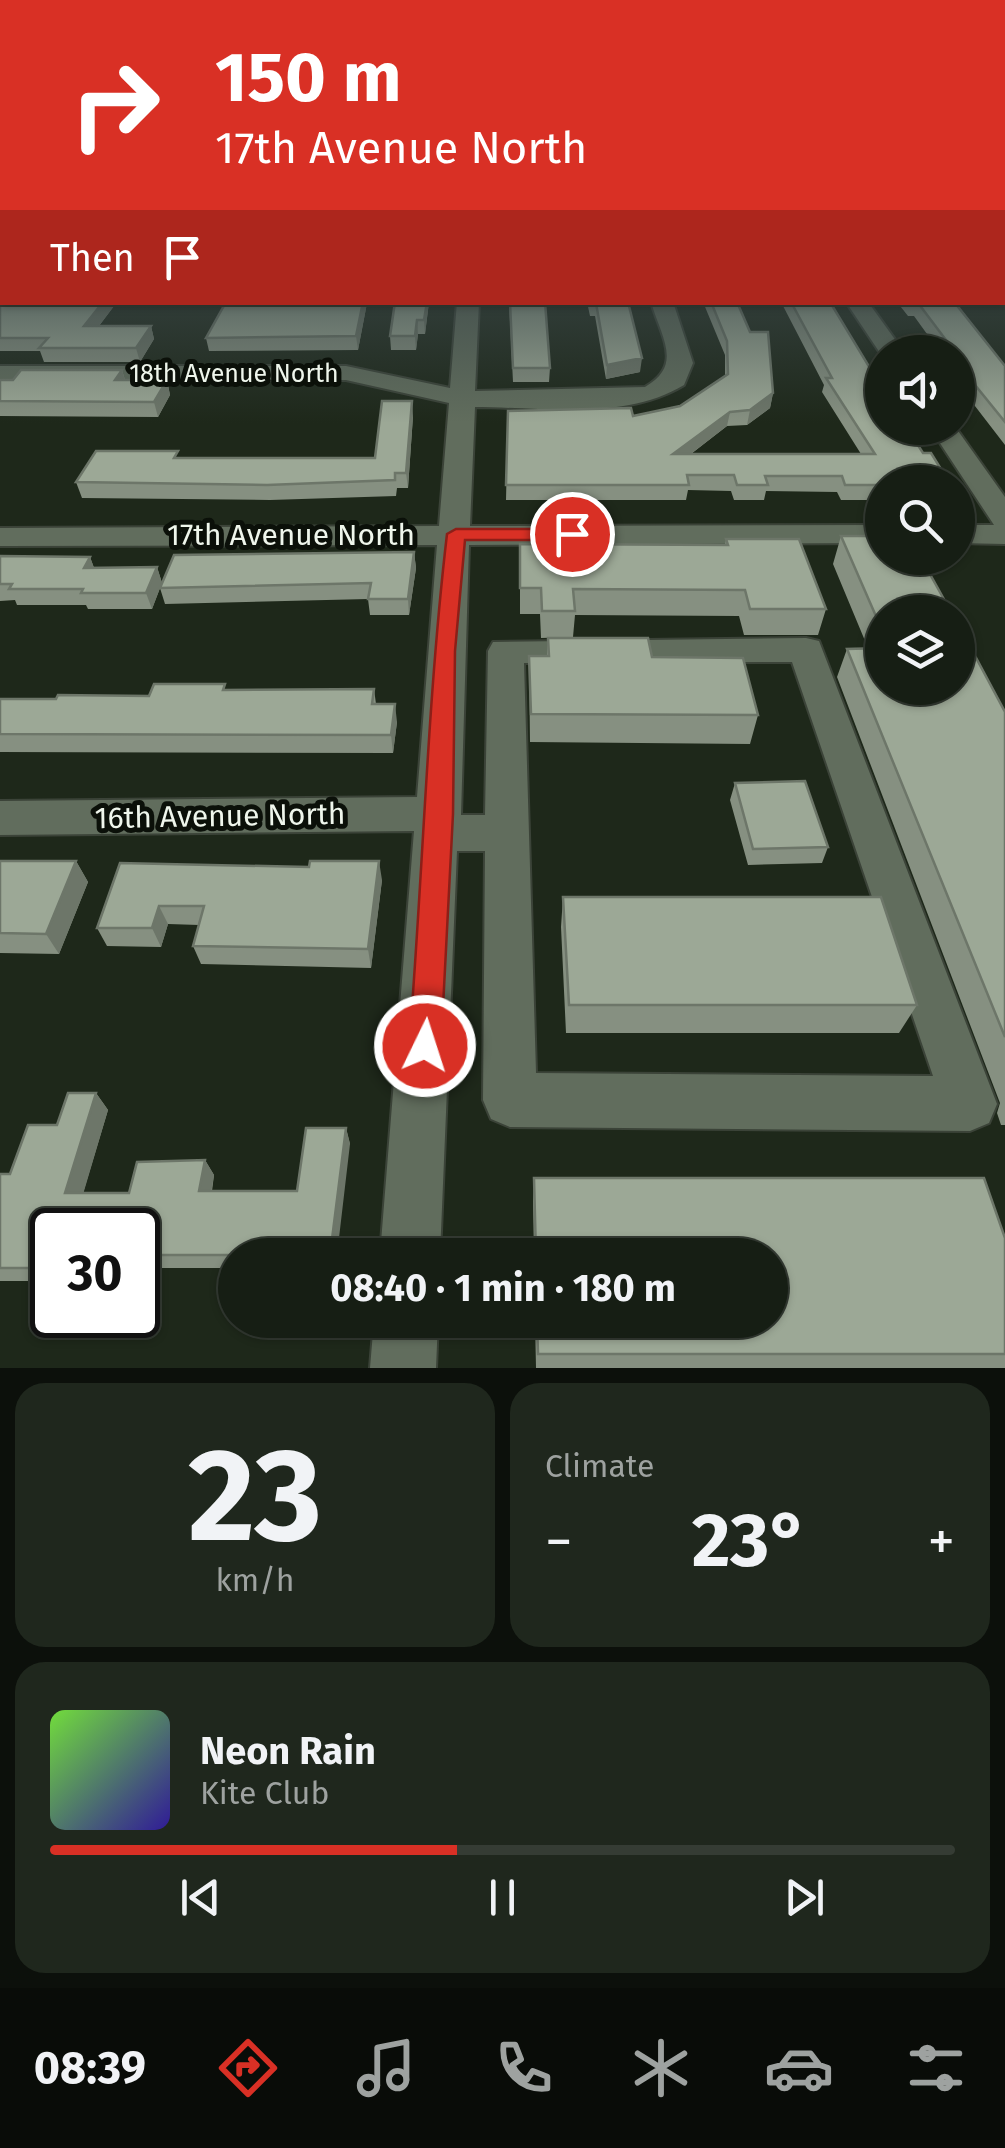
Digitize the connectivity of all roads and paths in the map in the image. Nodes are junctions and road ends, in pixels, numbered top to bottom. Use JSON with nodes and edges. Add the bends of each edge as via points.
{"nodes":[{"id":1,"x":468,"y":305,"type":"edge"},
{"id":2,"x":663,"y":305,"type":"edge"},
{"id":3,"x":860,"y":305,"type":"edge"},
{"id":4,"x":880,"y":335,"type":"edge"},
{"id":5,"x":0,"y":373,"type":"edge"},
{"id":6,"x":464,"y":399,"type":"junction"},
{"id":7,"x":954,"y":445,"type":"edge"},
{"id":8,"x":1005,"y":519,"type":"edge"},
{"id":9,"x":456,"y":534,"type":"junction"},
{"id":10,"x":865,"y":534,"type":"edge"},
{"id":11,"x":975,"y":534,"type":"edge"},
{"id":12,"x":1005,"y":535,"type":"edge"},
{"id":13,"x":0,"y":536,"type":"edge"},
{"id":14,"x":0,"y":818,"type":"edge"},
{"id":15,"x":440,"y":823,"type":"junction"},
{"id":16,"x":507,"y":833,"type":"junction"},
{"id":17,"x":411,"y":1238,"type":"edge"},
{"id":18,"x":405,"y":1338,"type":"edge"},
{"id":19,"x":403,"y":1368,"type":"edge"}],
"edges":[{"from":1,"to":6,"type":"street"},
{"from":2,"to":6,"type":"street","name":"18th Avenue North","via":[[681,363],[675,380],[652,394]]},
{"from":3,"to":4,"type":"street"},
{"from":5,"to":6,"type":"street","name":"18th Avenue North","via":[[346,372]]},
{"from":6,"to":9,"type":"street"},
{"from":7,"to":8,"type":"street"},
{"from":9,"to":10,"type":"street","name":"17th Avenue North"},
{"from":9,"to":13,"type":"street","name":"17th Avenue North"},
{"from":9,"to":15,"type":"street","via":[[444,651]]},
{"from":11,"to":12,"type":"street"},
{"from":14,"to":15,"type":"street","name":"16th Avenue North"},
{"from":15,"to":16,"type":"street","name":"16th Avenue North"},
{"from":15,"to":17,"type":"street"},
{"from":16,"to":16,"type":"street","via":[[506,651],[806,650],[970,1104],[510,1100]]},
{"from":18,"to":19,"type":"street"}]}
